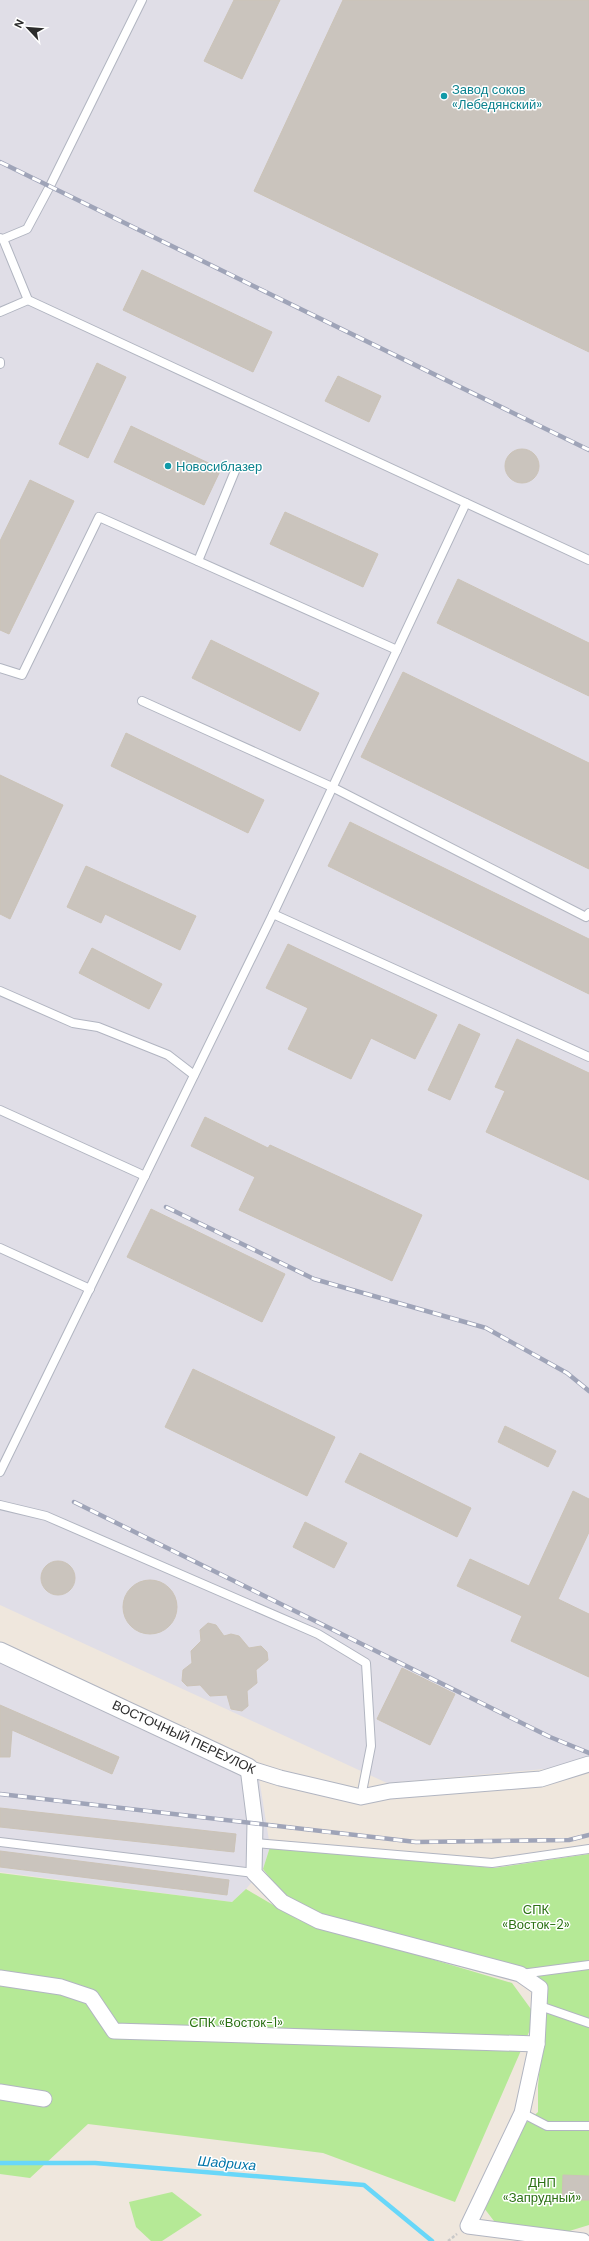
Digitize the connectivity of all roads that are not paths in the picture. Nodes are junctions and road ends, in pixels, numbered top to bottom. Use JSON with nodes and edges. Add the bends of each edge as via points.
{"nodes":[{"id":1,"x":142,"y":0,"type":"edge"},
{"id":2,"x":1,"y":238,"type":"edge"},
{"id":3,"x":28,"y":300,"type":"junction"},
{"id":4,"x":0,"y":312,"type":"edge"},
{"id":5,"x":236,"y":471,"type":"dead end"},
{"id":6,"x":466,"y":503,"type":"junction"},
{"id":7,"x":589,"y":560,"type":"edge"},
{"id":8,"x":198,"y":561,"type":"junction"},
{"id":9,"x":397,"y":650,"type":"junction"},
{"id":10,"x":0,"y":668,"type":"edge"},
{"id":11,"x":142,"y":701,"type":"dead end"},
{"id":12,"x":332,"y":788,"type":"junction"},
{"id":13,"x":589,"y":913,"type":"edge"},
{"id":14,"x":273,"y":914,"type":"junction"},
{"id":15,"x":0,"y":991,"type":"edge"},
{"id":16,"x":589,"y":1056,"type":"edge"},
{"id":17,"x":194,"y":1075,"type":"junction"},
{"id":18,"x":0,"y":1110,"type":"edge"},
{"id":19,"x":145,"y":1176,"type":"junction"},
{"id":20,"x":0,"y":1248,"type":"edge"},
{"id":21,"x":90,"y":1289,"type":"junction"},
{"id":22,"x":0,"y":1472,"type":"edge"},
{"id":23,"x":0,"y":1505,"type":"edge"},
{"id":24,"x":0,"y":1652,"type":"edge"},
{"id":25,"x":589,"y":1764,"type":"edge"},
{"id":26,"x":248,"y":1768,"type":"junction"},
{"id":27,"x":360,"y":1797,"type":"junction"},
{"id":28,"x":0,"y":1842,"type":"edge"},
{"id":29,"x":255,"y":1843,"type":"junction"},
{"id":30,"x":589,"y":1849,"type":"edge"},
{"id":31,"x":254,"y":1872,"type":"junction"},
{"id":32,"x":589,"y":1964,"type":"edge"},
{"id":33,"x":520,"y":1974,"type":"junction"},
{"id":34,"x":0,"y":1978,"type":"edge"},
{"id":35,"x":540,"y":2006,"type":"junction"},
{"id":36,"x":589,"y":2022,"type":"edge"},
{"id":37,"x":537,"y":2044,"type":"junction"},
{"id":38,"x":0,"y":2092,"type":"edge"},
{"id":39,"x":44,"y":2099,"type":"dead end"},
{"id":40,"x":522,"y":2113,"type":"junction"},
{"id":41,"x":589,"y":2126,"type":"edge"},
{"id":42,"x":583,"y":2241,"type":"edge"}],
"edges":[{"from":1,"to":2,"type":"lane","via":[[27,228]]},
{"from":2,"to":3,"type":"lane"},
{"from":3,"to":4,"type":"lane"},
{"from":3,"to":6,"type":"lane"},
{"from":5,"to":8,"type":"lane"},
{"from":6,"to":7,"type":"lane"},
{"from":6,"to":9,"type":"lane"},
{"from":8,"to":9,"type":"lane"},
{"from":8,"to":10,"type":"lane","via":[[99,517],[22,676]]},
{"from":9,"to":12,"type":"lane"},
{"from":11,"to":12,"type":"lane"},
{"from":12,"to":13,"type":"lane","via":[[586,917]]},
{"from":12,"to":14,"type":"lane"},
{"from":14,"to":16,"type":"lane"},
{"from":14,"to":17,"type":"lane"},
{"from":15,"to":17,"type":"lane","via":[[73,1023],[98,1027],[168,1056]]},
{"from":17,"to":19,"type":"lane"},
{"from":18,"to":19,"type":"lane"},
{"from":19,"to":21,"type":"lane"},
{"from":20,"to":21,"type":"lane"},
{"from":21,"to":22,"type":"lane"},
{"from":23,"to":27,"type":"lane","via":[[54,1519],[318,1634],[366,1663],[371,1746]]},
{"from":24,"to":26,"type":"street","name":"ВОСТОЧНЫЙ ПЕРЕУЛОК"},
{"from":25,"to":27,"type":"street","name":"ВОСТОЧНЫЙ ПЕРЕУЛОК","via":[[541,1779],[390,1791]]},
{"from":26,"to":27,"type":"street","name":"ВОСТОЧНЫЙ ПЕРЕУЛОК"},
{"from":26,"to":29,"type":"street"},
{"from":28,"to":31,"type":"lane"},
{"from":29,"to":30,"type":"lane","via":[[492,1863]]},
{"from":29,"to":31,"type":"street"},
{"from":31,"to":33,"type":"street","via":[[282,1902],[319,1921]]},
{"from":32,"to":33,"type":"lane"},
{"from":33,"to":35,"type":"street","via":[[540,1988]]},
{"from":34,"to":37,"type":"street","via":[[61,1987],[91,1997],[114,2031]]},
{"from":35,"to":36,"type":"lane"},
{"from":35,"to":37,"type":"street"},
{"from":37,"to":40,"type":"street"},
{"from":38,"to":39,"type":"street"},
{"from":40,"to":41,"type":"lane","via":[[548,2126]]},
{"from":40,"to":42,"type":"street","via":[[468,2226]]}]}
